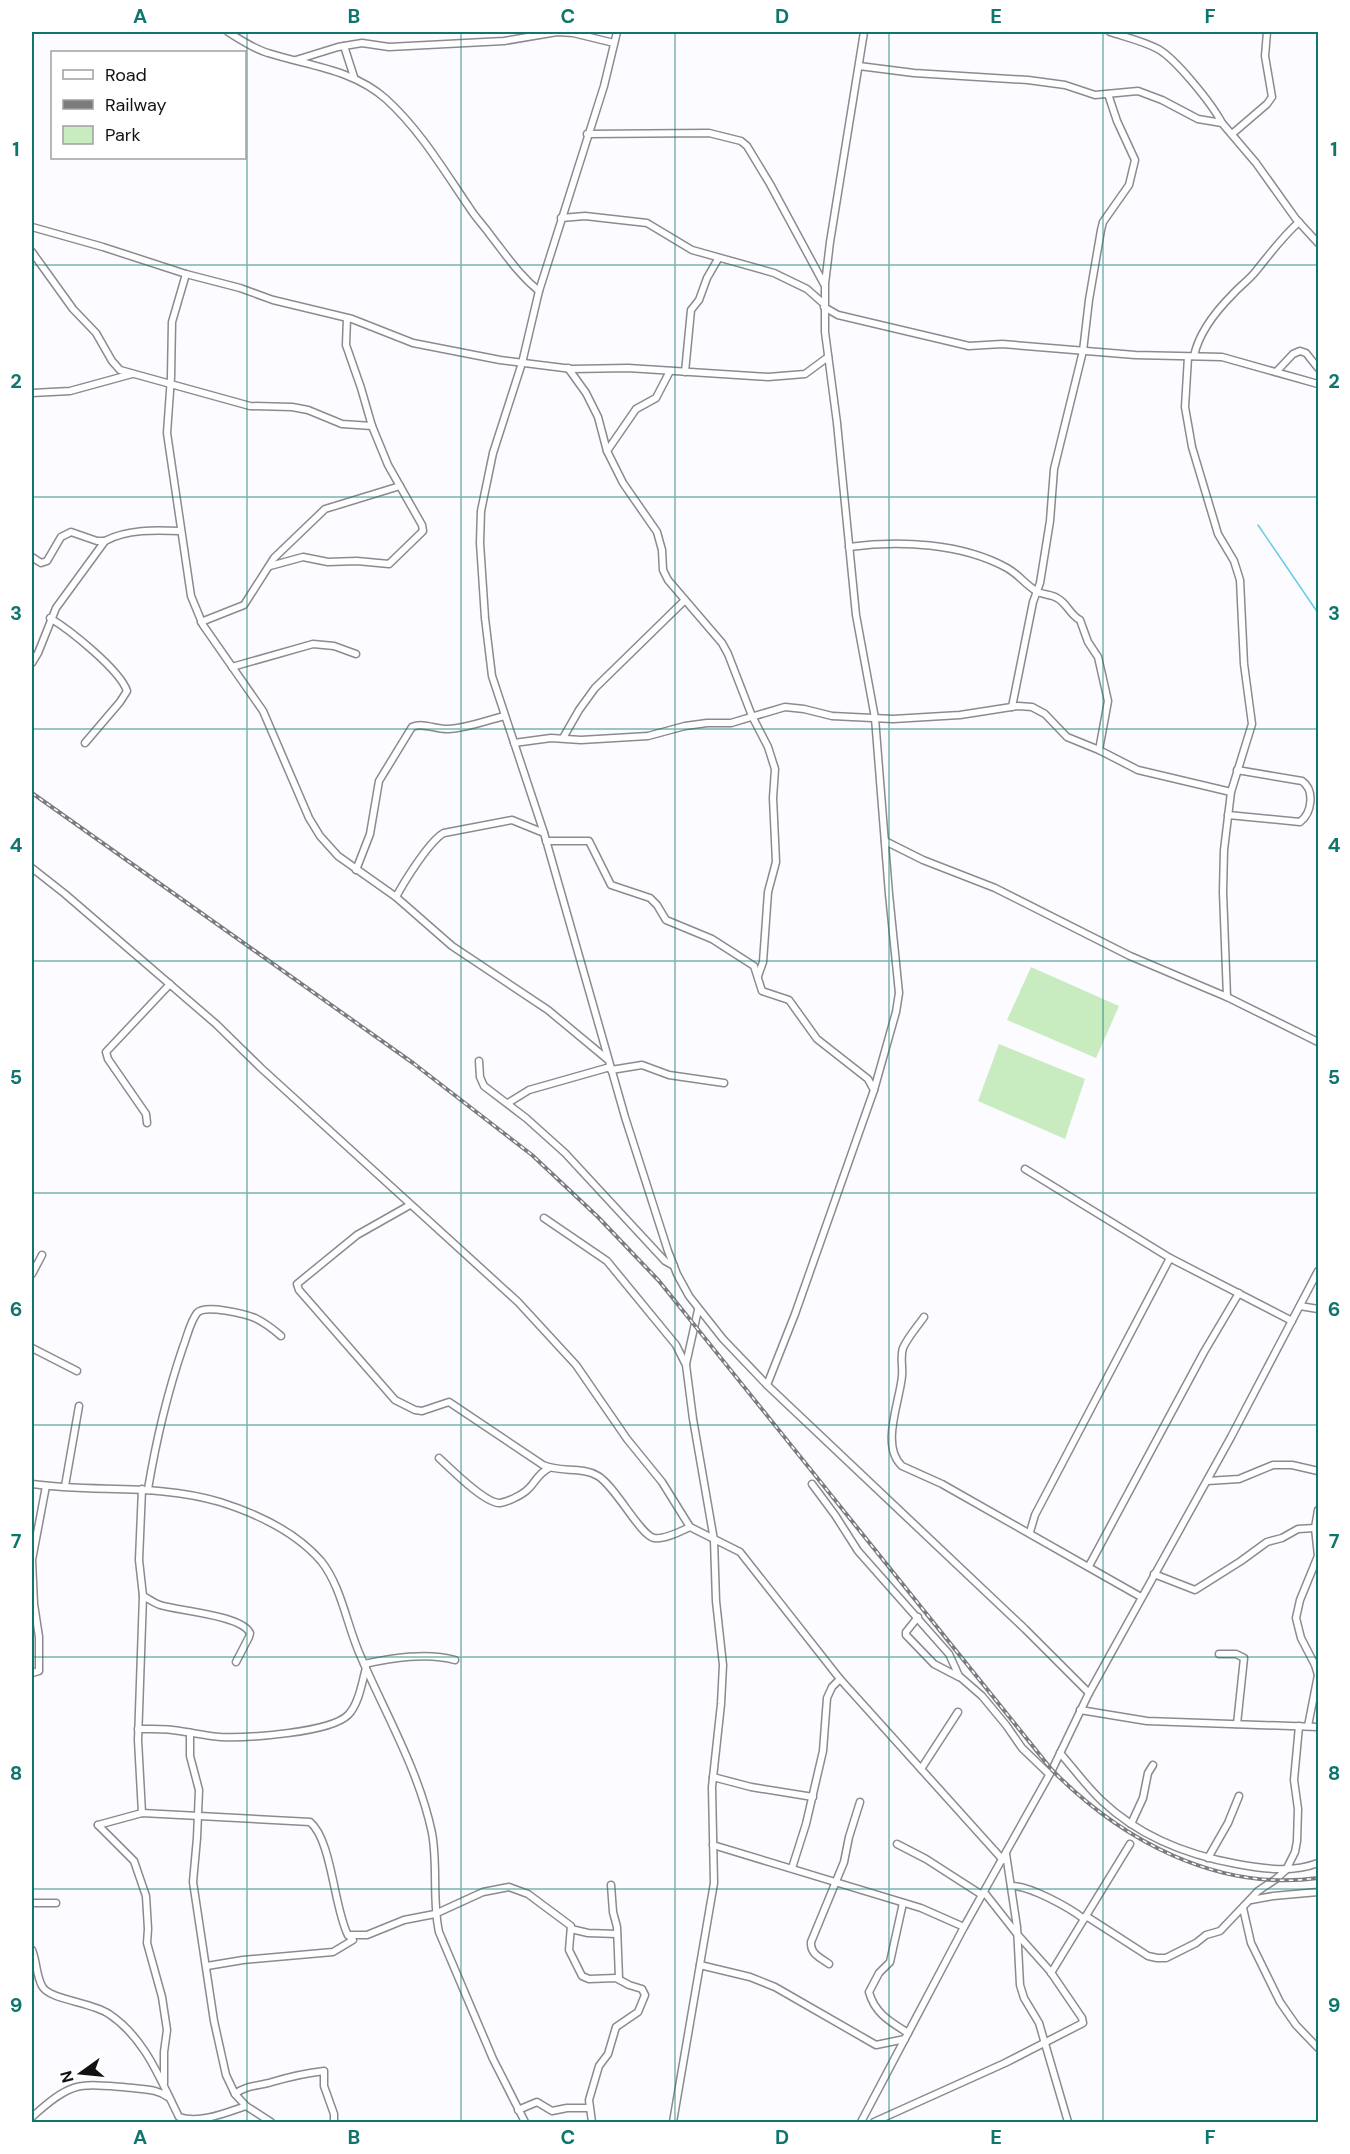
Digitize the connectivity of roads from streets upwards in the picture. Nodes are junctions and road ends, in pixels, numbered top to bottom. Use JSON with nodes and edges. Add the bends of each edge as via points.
{"nodes":[{"id":1,"x":228,"y":32,"type":"edge"},
{"id":2,"x":617,"y":32,"type":"edge"},
{"id":3,"x":864,"y":32,"type":"edge"},
{"id":4,"x":1110,"y":32,"type":"edge"},
{"id":5,"x":1267,"y":32,"type":"edge"},
{"id":6,"x":614,"y":43,"type":"junction"},
{"id":7,"x":344,"y":46,"type":"junction"},
{"id":8,"x":296,"y":60,"type":"junction"},
{"id":9,"x":859,"y":66,"type":"junction"},
{"id":10,"x":354,"y":77,"type":"junction"},
{"id":11,"x":1108,"y":94,"type":"junction"},
{"id":12,"x":1222,"y":123,"type":"junction"},
{"id":13,"x":587,"y":134,"type":"junction"},
{"id":14,"x":1232,"y":134,"type":"junction"},
{"id":15,"x":561,"y":218,"type":"junction"},
{"id":16,"x":1299,"y":222,"type":"junction"},
{"id":17,"x":32,"y":227,"type":"edge"},
{"id":18,"x":1318,"y":243,"type":"edge"},
{"id":19,"x":32,"y":252,"type":"edge"},
{"id":20,"x":718,"y":259,"type":"junction"},
{"id":21,"x":186,"y":274,"type":"junction"},
{"id":22,"x":825,"y":284,"type":"junction"},
{"id":23,"x":539,"y":291,"type":"junction"},
{"id":24,"x":824,"y":306,"type":"junction"},
{"id":25,"x":838,"y":315,"type":"junction"},
{"id":26,"x":347,"y":318,"type":"junction"},
{"id":27,"x":825,"y":325,"type":"junction"},
{"id":28,"x":1083,"y":351,"type":"junction"},
{"id":29,"x":828,"y":357,"type":"junction"},
{"id":30,"x":1191,"y":357,"type":"junction"},
{"id":31,"x":522,"y":363,"type":"junction"},
{"id":32,"x":568,"y":368,"type":"junction"},
{"id":33,"x":1318,"y":368,"type":"edge"},
{"id":34,"x":670,"y":371,"type":"junction"},
{"id":35,"x":685,"y":372,"type":"junction"},
{"id":36,"x":1276,"y":372,"type":"junction"},
{"id":37,"x":133,"y":373,"type":"junction"},
{"id":38,"x":170,"y":384,"type":"junction"},
{"id":39,"x":1318,"y":384,"type":"edge"},
{"id":40,"x":32,"y":393,"type":"edge"},
{"id":41,"x":372,"y":426,"type":"junction"},
{"id":42,"x":607,"y":451,"type":"junction"},
{"id":43,"x":400,"y":486,"type":"junction"},
{"id":44,"x":180,"y":531,"type":"junction"},
{"id":45,"x":105,"y":541,"type":"junction"},
{"id":46,"x":849,"y":547,"type":"junction"},
{"id":47,"x":32,"y":557,"type":"edge"},
{"id":48,"x":270,"y":566,"type":"junction"},
{"id":49,"x":1036,"y":592,"type":"junction"},
{"id":50,"x":684,"y":601,"type":"junction"},
{"id":51,"x":50,"y":618,"type":"junction"},
{"id":52,"x":201,"y":622,"type":"junction"},
{"id":53,"x":356,"y":654,"type":"dead end"},
{"id":54,"x":32,"y":663,"type":"edge"},
{"id":55,"x":232,"y":667,"type":"junction"},
{"id":56,"x":1012,"y":707,"type":"junction"},
{"id":57,"x":505,"y":716,"type":"junction"},
{"id":58,"x":752,"y":716,"type":"junction"},
{"id":59,"x":875,"y":718,"type":"junction"},
{"id":60,"x":563,"y":738,"type":"junction"},
{"id":61,"x":85,"y":743,"type":"dead end"},
{"id":62,"x":514,"y":743,"type":"junction"},
{"id":63,"x":1099,"y":750,"type":"junction"},
{"id":64,"x":1237,"y":770,"type":"junction"},
{"id":65,"x":1232,"y":792,"type":"junction"},
{"id":66,"x":1315,"y":796,"type":"edge"},
{"id":67,"x":1228,"y":815,"type":"junction"},
{"id":68,"x":544,"y":833,"type":"junction"},
{"id":69,"x":546,"y":841,"type":"junction"},
{"id":70,"x":885,"y":841,"type":"junction"},
{"id":71,"x":32,"y":868,"type":"edge"},
{"id":72,"x":356,"y":870,"type":"junction"},
{"id":73,"x":396,"y":897,"type":"junction"},
{"id":74,"x":758,"y":976,"type":"junction"},
{"id":75,"x":170,"y":984,"type":"junction"},
{"id":76,"x":1227,"y":997,"type":"junction"},
{"id":77,"x":1318,"y":1042,"type":"edge"},
{"id":78,"x":479,"y":1061,"type":"dead end"},
{"id":79,"x":610,"y":1066,"type":"junction"},
{"id":80,"x":724,"y":1083,"type":"dead end"},
{"id":81,"x":874,"y":1090,"type":"junction"},
{"id":82,"x":508,"y":1103,"type":"junction"},
{"id":83,"x":147,"y":1123,"type":"dead end"},
{"id":84,"x":1025,"y":1169,"type":"dead end"},
{"id":85,"x":410,"y":1205,"type":"junction"},
{"id":86,"x":544,"y":1218,"type":"dead end"},
{"id":87,"x":42,"y":1255,"type":"dead end"},
{"id":88,"x":1170,"y":1258,"type":"junction"},
{"id":89,"x":674,"y":1266,"type":"junction"},
{"id":90,"x":1318,"y":1271,"type":"edge"},
{"id":91,"x":32,"y":1274,"type":"edge"},
{"id":92,"x":1239,"y":1293,"type":"junction"},
{"id":93,"x":1300,"y":1306,"type":"junction"},
{"id":94,"x":1318,"y":1309,"type":"edge"},
{"id":95,"x":698,"y":1310,"type":"junction"},
{"id":96,"x":924,"y":1317,"type":"dead end"},
{"id":97,"x":1292,"y":1321,"type":"junction"},
{"id":98,"x":281,"y":1336,"type":"dead end"},
{"id":99,"x":32,"y":1348,"type":"edge"},
{"id":100,"x":686,"y":1365,"type":"junction"},
{"id":101,"x":77,"y":1371,"type":"dead end"},
{"id":102,"x":767,"y":1385,"type":"junction"},
{"id":103,"x":79,"y":1406,"type":"dead end"},
{"id":104,"x":439,"y":1458,"type":"dead end"},
{"id":105,"x":549,"y":1468,"type":"junction"},
{"id":106,"x":1318,"y":1471,"type":"edge"},
{"id":107,"x":1207,"y":1481,"type":"junction"},
{"id":108,"x":32,"y":1484,"type":"edge"},
{"id":109,"x":812,"y":1484,"type":"dead end"},
{"id":110,"x":46,"y":1486,"type":"junction"},
{"id":111,"x":65,"y":1486,"type":"junction"},
{"id":112,"x":145,"y":1489,"type":"junction"},
{"id":113,"x":1318,"y":1510,"type":"edge"},
{"id":114,"x":690,"y":1527,"type":"junction"},
{"id":115,"x":1315,"y":1528,"type":"junction"},
{"id":116,"x":1030,"y":1532,"type":"junction"},
{"id":117,"x":714,"y":1540,"type":"junction"},
{"id":118,"x":1089,"y":1566,"type":"junction"},
{"id":119,"x":1154,"y":1574,"type":"junction"},
{"id":120,"x":143,"y":1596,"type":"junction"},
{"id":121,"x":1142,"y":1597,"type":"junction"},
{"id":122,"x":33,"y":1615,"type":"edge"},
{"id":123,"x":918,"y":1617,"type":"junction"},
{"id":124,"x":1219,"y":1654,"type":"dead end"},
{"id":125,"x":455,"y":1660,"type":"dead end"},
{"id":126,"x":236,"y":1662,"type":"dead end"},
{"id":127,"x":365,"y":1666,"type":"junction"},
{"id":128,"x":32,"y":1673,"type":"edge"},
{"id":129,"x":840,"y":1679,"type":"junction"},
{"id":130,"x":962,"y":1679,"type":"junction"},
{"id":131,"x":1089,"y":1693,"type":"junction"},
{"id":132,"x":1080,"y":1710,"type":"junction"},
{"id":133,"x":958,"y":1712,"type":"dead end"},
{"id":134,"x":1237,"y":1724,"type":"junction"},
{"id":135,"x":1299,"y":1726,"type":"junction"},
{"id":136,"x":1308,"y":1726,"type":"junction"},
{"id":137,"x":1318,"y":1727,"type":"edge"},
{"id":138,"x":138,"y":1729,"type":"junction"},
{"id":139,"x":190,"y":1733,"type":"junction"},
{"id":140,"x":1060,"y":1752,"type":"junction"},
{"id":141,"x":1152,"y":1765,"type":"dead end"},
{"id":142,"x":921,"y":1768,"type":"junction"},
{"id":143,"x":1049,"y":1774,"type":"junction"},
{"id":144,"x":712,"y":1777,"type":"junction"},
{"id":145,"x":1239,"y":1796,"type":"dead end"},
{"id":146,"x":813,"y":1797,"type":"junction"},
{"id":147,"x":860,"y":1802,"type":"dead end"},
{"id":148,"x":142,"y":1813,"type":"junction"},
{"id":149,"x":197,"y":1816,"type":"junction"},
{"id":150,"x":1131,"y":1824,"type":"junction"},
{"id":151,"x":897,"y":1844,"type":"dead end"},
{"id":152,"x":1130,"y":1844,"type":"dead end"},
{"id":153,"x":713,"y":1845,"type":"junction"},
{"id":154,"x":1004,"y":1857,"type":"junction"},
{"id":155,"x":1208,"y":1858,"type":"junction"},
{"id":156,"x":1318,"y":1863,"type":"edge"},
{"id":157,"x":792,"y":1868,"type":"junction"},
{"id":158,"x":1286,"y":1870,"type":"junction"},
{"id":159,"x":836,"y":1883,"type":"junction"},
{"id":160,"x":611,"y":1885,"type":"dead end"},
{"id":161,"x":1011,"y":1886,"type":"junction"},
{"id":162,"x":1318,"y":1892,"type":"edge"},
{"id":163,"x":983,"y":1894,"type":"junction"},
{"id":164,"x":1249,"y":1901,"type":"junction"},
{"id":165,"x":32,"y":1903,"type":"edge"},
{"id":166,"x":56,"y":1903,"type":"dead end"},
{"id":167,"x":903,"y":1903,"type":"junction"},
{"id":168,"x":1243,"y":1908,"type":"junction"},
{"id":169,"x":435,"y":1914,"type":"junction"},
{"id":170,"x":1085,"y":1918,"type":"junction"},
{"id":171,"x":964,"y":1927,"type":"junction"},
{"id":172,"x":571,"y":1929,"type":"junction"},
{"id":173,"x":617,"y":1934,"type":"junction"},
{"id":174,"x":1017,"y":1934,"type":"junction"},
{"id":175,"x":350,"y":1938,"type":"junction"},
{"id":176,"x":32,"y":1950,"type":"edge"},
{"id":177,"x":830,"y":1964,"type":"dead end"},
{"id":178,"x":700,"y":1965,"type":"junction"},
{"id":179,"x":207,"y":1966,"type":"junction"},
{"id":180,"x":1052,"y":1973,"type":"junction"},
{"id":181,"x":619,"y":1978,"type":"junction"},
{"id":182,"x":907,"y":2036,"type":"junction"},
{"id":183,"x":1046,"y":2042,"type":"junction"},
{"id":184,"x":1318,"y":2048,"type":"edge"},
{"id":185,"x":164,"y":2084,"type":"junction"},
{"id":186,"x":235,"y":2094,"type":"junction"},
{"id":187,"x":169,"y":2098,"type":"junction"},
{"id":188,"x":246,"y":2106,"type":"junction"},
{"id":189,"x":589,"y":2108,"type":"junction"},
{"id":190,"x":518,"y":2110,"type":"junction"},
{"id":191,"x":32,"y":2117,"type":"edge"},
{"id":192,"x":271,"y":2122,"type":"edge"},
{"id":193,"x":334,"y":2122,"type":"edge"},
{"id":194,"x":525,"y":2122,"type":"edge"},
{"id":195,"x":592,"y":2122,"type":"edge"},
{"id":196,"x":673,"y":2122,"type":"edge"},
{"id":197,"x":861,"y":2122,"type":"edge"},
{"id":198,"x":874,"y":2122,"type":"edge"},
{"id":199,"x":1068,"y":2122,"type":"edge"}],
"edges":[{"from":1,"to":8,"type":"street","via":[[256,49]]},
{"from":2,"to":6,"type":"street"},
{"from":3,"to":9,"type":"street"},
{"from":4,"to":12,"type":"street","via":[[1167,55]]},
{"from":5,"to":14,"type":"street","via":[[1265,56],[1272,96]]},
{"from":6,"to":7,"type":"street","via":[[564,32],[504,41]]},
{"from":6,"to":13,"type":"street"},
{"from":7,"to":8,"type":"street"},
{"from":7,"to":10,"type":"street"},
{"from":8,"to":10,"type":"street"},
{"from":9,"to":11,"type":"street","via":[[1028,80],[1065,85],[1089,94]]},
{"from":9,"to":22,"type":"street"},
{"from":10,"to":23,"type":"street","via":[[384,97],[409,122],[511,263]]},
{"from":11,"to":12,"type":"street","via":[[1138,91],[1198,119]]},
{"from":11,"to":28,"type":"street","via":[[1135,160],[1129,185],[1103,222]]},
{"from":12,"to":14,"type":"street"},
{"from":13,"to":15,"type":"street"},
{"from":13,"to":22,"type":"street","via":[[709,133],[741,141],[770,184]]},
{"from":14,"to":16,"type":"street"},
{"from":15,"to":20,"type":"street","via":[[585,216],[646,223],[692,250]]},
{"from":15,"to":23,"type":"street"},
{"from":16,"to":18,"type":"street"},
{"from":16,"to":30,"type":"street","via":[[1217,312]]},
{"from":17,"to":21,"type":"street"},
{"from":19,"to":37,"type":"street","via":[[73,309],[96,333],[116,367]]},
{"from":20,"to":24,"type":"street","via":[[774,273],[807,289]]},
{"from":20,"to":35,"type":"street","via":[[691,310]]},
{"from":21,"to":26,"type":"street"},
{"from":21,"to":38,"type":"street","via":[[172,322]]},
{"from":22,"to":24,"type":"street"},
{"from":23,"to":31,"type":"street"},
{"from":24,"to":25,"type":"street"},
{"from":24,"to":27,"type":"street"},
{"from":25,"to":27,"type":"street"},
{"from":25,"to":28,"type":"street","via":[[969,346],[1002,344]]},
{"from":26,"to":31,"type":"street","via":[[413,343]]},
{"from":26,"to":41,"type":"street","via":[[346,345]]},
{"from":27,"to":29,"type":"street"},
{"from":28,"to":30,"type":"street"},
{"from":28,"to":49,"type":"street","via":[[1054,469],[1043,569]]},
{"from":29,"to":35,"type":"street","via":[[806,374],[792,376]]},
{"from":29,"to":46,"type":"street"},
{"from":30,"to":36,"type":"street","via":[[1222,357]]},
{"from":30,"to":64,"type":"street","via":[[1185,407],[1192,447],[1218,534],[1240,580],[1252,724]]},
{"from":31,"to":32,"type":"street"},
{"from":31,"to":57,"type":"street","via":[[493,453],[481,512],[488,653]]},
{"from":32,"to":34,"type":"street"},
{"from":32,"to":42,"type":"street","via":[[598,417]]},
{"from":33,"to":36,"type":"street","via":[[1300,351]]},
{"from":34,"to":35,"type":"street"},
{"from":34,"to":42,"type":"street","via":[[656,398],[636,409]]},
{"from":36,"to":39,"type":"street"},
{"from":37,"to":38,"type":"street"},
{"from":37,"to":40,"type":"street","via":[[70,391]]},
{"from":38,"to":41,"type":"street","via":[[250,406],[308,410],[342,424]]},
{"from":38,"to":44,"type":"street","via":[[166,433]]},
{"from":41,"to":43,"type":"street"},
{"from":42,"to":50,"type":"street","via":[[623,483],[657,532],[664,573]]},
{"from":43,"to":48,"type":"street","via":[[325,508]]},
{"from":43,"to":48,"type":"street","via":[[423,528],[393,562],[328,562],[303,557]]},
{"from":44,"to":45,"type":"street","via":[[148,531]]},
{"from":44,"to":52,"type":"street","via":[[191,596]]},
{"from":45,"to":47,"type":"street","via":[[70,532],[61,537],[47,561]]},
{"from":45,"to":51,"type":"street"},
{"from":46,"to":49,"type":"street","via":[[898,543],[937,546],[995,562]]},
{"from":46,"to":59,"type":"street","via":[[856,615]]},
{"from":48,"to":52,"type":"street","via":[[244,605]]},
{"from":49,"to":56,"type":"street"},
{"from":49,"to":63,"type":"street","via":[[1062,601],[1080,620],[1098,657],[1108,701]]},
{"from":50,"to":58,"type":"street","via":[[725,649]]},
{"from":50,"to":60,"type":"street","via":[[595,688]]},
{"from":51,"to":54,"type":"street"},
{"from":51,"to":61,"type":"street","via":[[91,650],[126,687],[120,702]]},
{"from":52,"to":55,"type":"street"},
{"from":53,"to":55,"type":"street","via":[[313,644]]},
{"from":55,"to":72,"type":"street","via":[[263,711],[309,818],[338,856]]},
{"from":56,"to":59,"type":"street","via":[[923,719]]},
{"from":56,"to":63,"type":"street","via":[[1032,707],[1045,714],[1067,737]]},
{"from":57,"to":62,"type":"street"},
{"from":57,"to":72,"type":"street","via":[[457,728],[412,727],[379,781],[370,834]]},
{"from":58,"to":59,"type":"street","via":[[785,707],[831,716]]},
{"from":58,"to":60,"type":"street","via":[[648,736]]},
{"from":58,"to":74,"type":"street","via":[[775,769],[776,862],[768,892]]},
{"from":59,"to":70,"type":"street"},
{"from":60,"to":62,"type":"street"},
{"from":62,"to":68,"type":"street"},
{"from":63,"to":65,"type":"street","via":[[1138,770]]},
{"from":64,"to":65,"type":"street"},
{"from":64,"to":66,"type":"street","via":[[1302,781]]},
{"from":65,"to":67,"type":"street"},
{"from":66,"to":67,"type":"street","via":[[1300,822]]},
{"from":67,"to":76,"type":"street","via":[[1223,892]]},
{"from":68,"to":69,"type":"street"},
{"from":68,"to":73,"type":"street","via":[[512,820],[444,833],[433,842]]},
{"from":69,"to":74,"type":"street","via":[[590,842],[611,885],[650,898],[666,920],[712,939],[754,966]]},
{"from":69,"to":79,"type":"street"},
{"from":70,"to":76,"type":"street"},
{"from":70,"to":81,"type":"street","via":[[899,993]]},
{"from":71,"to":75,"type":"street"},
{"from":72,"to":73,"type":"street"},
{"from":73,"to":79,"type":"street","via":[[452,945],[548,1010]]},
{"from":74,"to":81,"type":"street","via":[[762,991],[789,1000],[813,1035],[868,1079]]},
{"from":75,"to":83,"type":"street","via":[[106,1052],[146,1114]]},
{"from":75,"to":85,"type":"street"},
{"from":76,"to":77,"type":"street"},
{"from":78,"to":82,"type":"street","via":[[484,1086]]},
{"from":79,"to":80,"type":"street","via":[[642,1065],[669,1075]]},
{"from":79,"to":82,"type":"street","via":[[529,1090]]},
{"from":79,"to":89,"type":"street"},
{"from":81,"to":102,"type":"street"},
{"from":82,"to":89,"type":"street","via":[[565,1153]]},
{"from":84,"to":88,"type":"street"},
{"from":85,"to":105,"type":"street","via":[[357,1235],[299,1282],[299,1290],[395,1400],[422,1411],[449,1402]]},
{"from":85,"to":114,"type":"street","via":[[561,1346],[662,1482]]},
{"from":86,"to":100,"type":"street","via":[[607,1261],[672,1339]]},
{"from":87,"to":91,"type":"street"},
{"from":88,"to":92,"type":"street"},
{"from":88,"to":116,"type":"street","via":[[1035,1515]]},
{"from":89,"to":95,"type":"street"},
{"from":90,"to":93,"type":"street"},
{"from":92,"to":97,"type":"street"},
{"from":92,"to":118,"type":"street"},
{"from":93,"to":94,"type":"street"},
{"from":93,"to":97,"type":"street"},
{"from":95,"to":100,"type":"street"},
{"from":95,"to":102,"type":"street"},
{"from":96,"to":116,"type":"street","via":[[902,1354],[892,1434],[897,1461]]},
{"from":97,"to":107,"type":"street"},
{"from":98,"to":112,"type":"street","via":[[254,1317],[216,1310],[197,1313],[161,1419]]},
{"from":99,"to":101,"type":"street"},
{"from":100,"to":117,"type":"street"},
{"from":102,"to":131,"type":"street"},
{"from":103,"to":111,"type":"street"},
{"from":104,"to":105,"type":"street","via":[[496,1503],[525,1492]]},
{"from":105,"to":114,"type":"street","via":[[598,1476],[612,1487],[648,1536],[654,1538]]},
{"from":106,"to":107,"type":"street","via":[[1273,1465],[1239,1479]]},
{"from":107,"to":119,"type":"street"},
{"from":108,"to":110,"type":"street"},
{"from":109,"to":123,"type":"street","via":[[858,1551]]},
{"from":110,"to":111,"type":"street"},
{"from":110,"to":122,"type":"street","via":[[32,1560]]},
{"from":111,"to":112,"type":"street"},
{"from":112,"to":120,"type":"street","via":[[140,1560]]},
{"from":112,"to":127,"type":"street","via":[[219,1502],[269,1521],[303,1544],[327,1570]]},
{"from":113,"to":115,"type":"street"},
{"from":114,"to":117,"type":"street"},
{"from":115,"to":119,"type":"street","via":[[1298,1529],[1268,1542],[1195,1590]]},
{"from":115,"to":136,"type":"street","via":[[1318,1556],[1296,1618],[1318,1679]]},
{"from":116,"to":118,"type":"street"},
{"from":117,"to":129,"type":"street","via":[[740,1552]]},
{"from":117,"to":144,"type":"street","via":[[723,1665]]},
{"from":118,"to":121,"type":"street"},
{"from":119,"to":121,"type":"street"},
{"from":120,"to":126,"type":"street","via":[[159,1605],[245,1626],[250,1633]]},
{"from":120,"to":138,"type":"street"},
{"from":121,"to":131,"type":"street"},
{"from":122,"to":128,"type":"street","via":[[39,1637],[39,1671]]},
{"from":123,"to":130,"type":"street","via":[[949,1654]]},
{"from":123,"to":130,"type":"street","via":[[906,1635],[936,1666]]},
{"from":124,"to":134,"type":"street","via":[[1244,1658]]},
{"from":125,"to":127,"type":"street","via":[[395,1658]]},
{"from":127,"to":139,"type":"street","via":[[353,1708],[340,1721],[284,1733],[229,1737]]},
{"from":127,"to":169,"type":"street","via":[[408,1758],[428,1819],[434,1849]]},
{"from":129,"to":142,"type":"street"},
{"from":129,"to":146,"type":"street","via":[[826,1698],[825,1743]]},
{"from":130,"to":143,"type":"street","via":[[982,1696],[1022,1748]]},
{"from":131,"to":132,"type":"street"},
{"from":132,"to":134,"type":"street","via":[[1148,1720]]},
{"from":132,"to":140,"type":"street"},
{"from":133,"to":142,"type":"street"},
{"from":134,"to":135,"type":"street"},
{"from":135,"to":136,"type":"street"},
{"from":135,"to":158,"type":"street","via":[[1294,1780],[1297,1841]]},
{"from":136,"to":137,"type":"street"},
{"from":138,"to":139,"type":"street"},
{"from":138,"to":148,"type":"street"},
{"from":139,"to":149,"type":"street","via":[[190,1756],[198,1790]]},
{"from":140,"to":143,"type":"street"},
{"from":140,"to":150,"type":"street","via":[[1101,1801]]},
{"from":141,"to":150,"type":"street"},
{"from":142,"to":154,"type":"street"},
{"from":143,"to":154,"type":"street"},
{"from":144,"to":146,"type":"street"},
{"from":144,"to":153,"type":"street"},
{"from":145,"to":155,"type":"street"},
{"from":146,"to":157,"type":"street"},
{"from":147,"to":159,"type":"street"},
{"from":148,"to":149,"type":"street"},
{"from":148,"to":185,"type":"street","via":[[98,1824],[134,1861],[146,1896],[147,1943],[167,2030]]},
{"from":149,"to":175,"type":"street","via":[[310,1822],[317,1828]]},
{"from":149,"to":179,"type":"street","via":[[193,1882]]},
{"from":150,"to":155,"type":"street","via":[[1159,1841]]},
{"from":151,"to":163,"type":"street"},
{"from":152,"to":170,"type":"street"},
{"from":153,"to":157,"type":"street"},
{"from":153,"to":178,"type":"street","via":[[713,1889]]},
{"from":154,"to":161,"type":"street"},
{"from":154,"to":163,"type":"street"},
{"from":155,"to":158,"type":"street"},
{"from":156,"to":158,"type":"street"},
{"from":157,"to":159,"type":"street"},
{"from":158,"to":164,"type":"street"},
{"from":159,"to":167,"type":"street"},
{"from":159,"to":177,"type":"street","via":[[810,1944],[814,1953]]},
{"from":160,"to":173,"type":"street"},
{"from":161,"to":170,"type":"street","via":[[1038,1894]]},
{"from":161,"to":174,"type":"street"},
{"from":162,"to":164,"type":"street"},
{"from":163,"to":171,"type":"street"},
{"from":163,"to":174,"type":"street"},
{"from":164,"to":168,"type":"street"},
{"from":165,"to":166,"type":"street"},
{"from":167,"to":171,"type":"street"},
{"from":167,"to":182,"type":"street","via":[[890,1962],[869,1992],[882,2016]]},
{"from":168,"to":170,"type":"street","via":[[1220,1931],[1206,1935],[1177,1954],[1157,1959]]},
{"from":168,"to":184,"type":"street","via":[[1251,1943],[1280,2002]]},
{"from":169,"to":172,"type":"street","via":[[483,1892],[509,1887],[528,1894]]},
{"from":169,"to":175,"type":"street"},
{"from":169,"to":190,"type":"street","via":[[476,2020]]},
{"from":170,"to":180,"type":"street"},
{"from":171,"to":182,"type":"street"},
{"from":172,"to":173,"type":"street"},
{"from":172,"to":181,"type":"street","via":[[569,1950],[582,1976]]},
{"from":173,"to":181,"type":"street"},
{"from":174,"to":180,"type":"street"},
{"from":174,"to":183,"type":"street","via":[[1021,1991]]},
{"from":175,"to":179,"type":"street","via":[[333,1952]]},
{"from":176,"to":185,"type":"street","via":[[46,1992],[90,2004],[109,2014],[148,2054]]},
{"from":178,"to":182,"type":"street","via":[[775,1987],[876,2045]]},
{"from":178,"to":196,"type":"street"},
{"from":179,"to":186,"type":"street","via":[[222,2060]]},
{"from":180,"to":183,"type":"street","via":[[1083,2021]]},
{"from":181,"to":189,"type":"street","via":[[642,1989],[644,2000],[637,2015],[614,2031],[611,2048],[598,2069]]},
{"from":182,"to":197,"type":"street"},
{"from":183,"to":198,"type":"street"},
{"from":183,"to":199,"type":"street"},
{"from":185,"to":187,"type":"street"},
{"from":186,"to":188,"type":"street"},
{"from":186,"to":193,"type":"street","via":[[255,2085],[324,2071]]},
{"from":187,"to":188,"type":"street","via":[[178,2117],[188,2120]]},
{"from":187,"to":191,"type":"street","via":[[159,2090],[82,2085],[64,2092]]},
{"from":188,"to":192,"type":"street"},
{"from":189,"to":190,"type":"street","via":[[552,2111],[537,2102]]},
{"from":189,"to":195,"type":"street"},
{"from":190,"to":194,"type":"street"}]}
